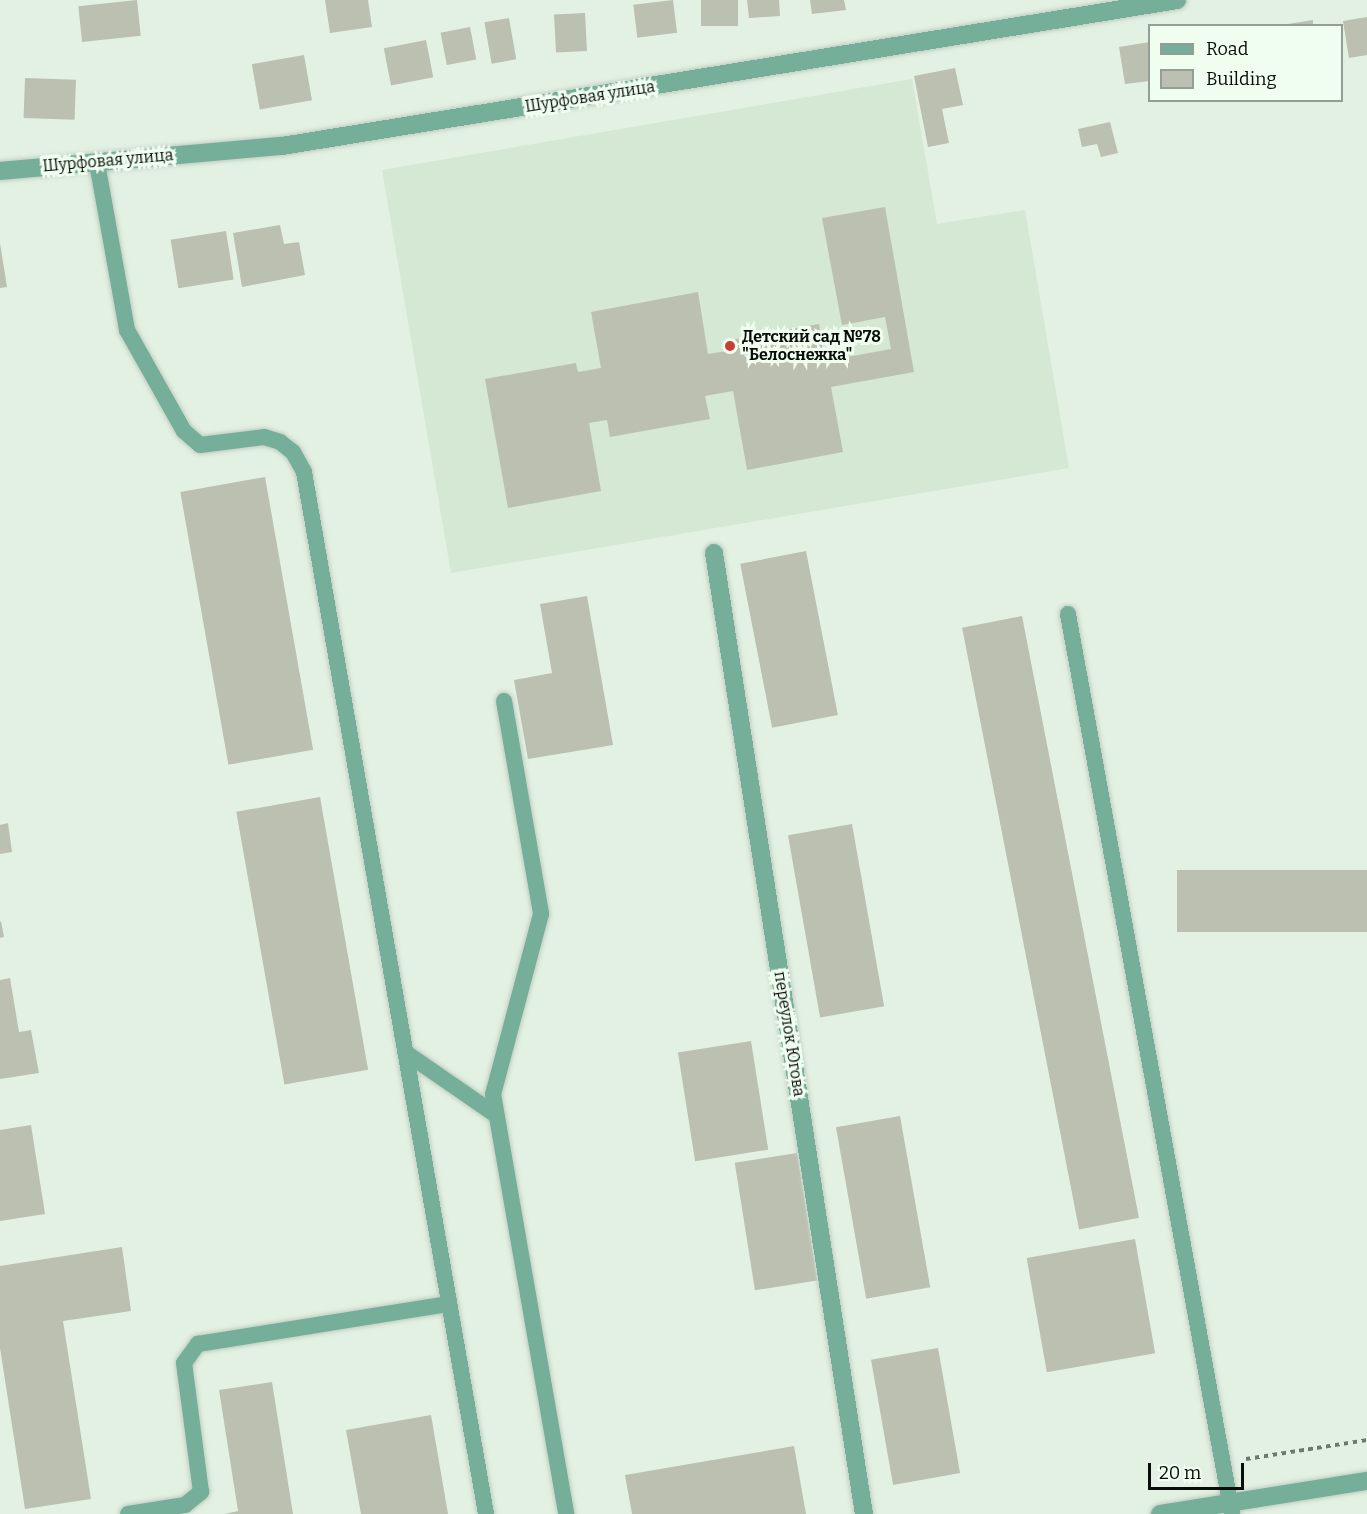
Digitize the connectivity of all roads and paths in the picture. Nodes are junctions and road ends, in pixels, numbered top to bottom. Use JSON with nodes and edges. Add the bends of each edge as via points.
{"nodes":[{"id":1,"x":1177,"y":0,"type":"edge"},
{"id":2,"x":97,"y":163,"type":"junction"},
{"id":3,"x":0,"y":171,"type":"edge"},
{"id":4,"x":714,"y":553,"type":"dead end"},
{"id":5,"x":1068,"y":614,"type":"dead end"},
{"id":6,"x":504,"y":701,"type":"dead end"},
{"id":7,"x":406,"y":1053,"type":"junction"},
{"id":8,"x":496,"y":1115,"type":"junction"},
{"id":9,"x":449,"y":1304,"type":"junction"},
{"id":10,"x":1367,"y":1440,"type":"edge"},
{"id":11,"x":1225,"y":1463,"type":"junction"},
{"id":12,"x":1367,"y":1481,"type":"edge"},
{"id":13,"x":1232,"y":1508,"type":"edge"},
{"id":14,"x":128,"y":1514,"type":"edge"},
{"id":15,"x":486,"y":1514,"type":"edge"},
{"id":16,"x":566,"y":1514,"type":"edge"},
{"id":17,"x":864,"y":1514,"type":"edge"},
{"id":18,"x":1160,"y":1514,"type":"edge"}],
"edges":[{"from":1,"to":2,"type":"street","name":"Шурфовая улица","via":[[282,146]]},
{"from":2,"to":3,"type":"street","name":"Шурфовая улица"},
{"from":2,"to":7,"type":"lane","via":[[127,330],[184,432],[200,445],[264,437],[280,442],[293,452],[304,472]]},
{"from":4,"to":17,"type":"street","name":"переулок Югова"},
{"from":5,"to":11,"type":"lane"},
{"from":6,"to":8,"type":"lane","via":[[541,914],[495,1071]]},
{"from":7,"to":8,"type":"lane"},
{"from":7,"to":9,"type":"lane"},
{"from":8,"to":16,"type":"lane"},
{"from":9,"to":14,"type":"lane","via":[[198,1344],[184,1362],[201,1492],[184,1505]]},
{"from":9,"to":15,"type":"lane"},
{"from":10,"to":11,"type":"path"},
{"from":11,"to":13,"type":"lane"},
{"from":12,"to":13,"type":"street"},
{"from":13,"to":18,"type":"street"}]}
